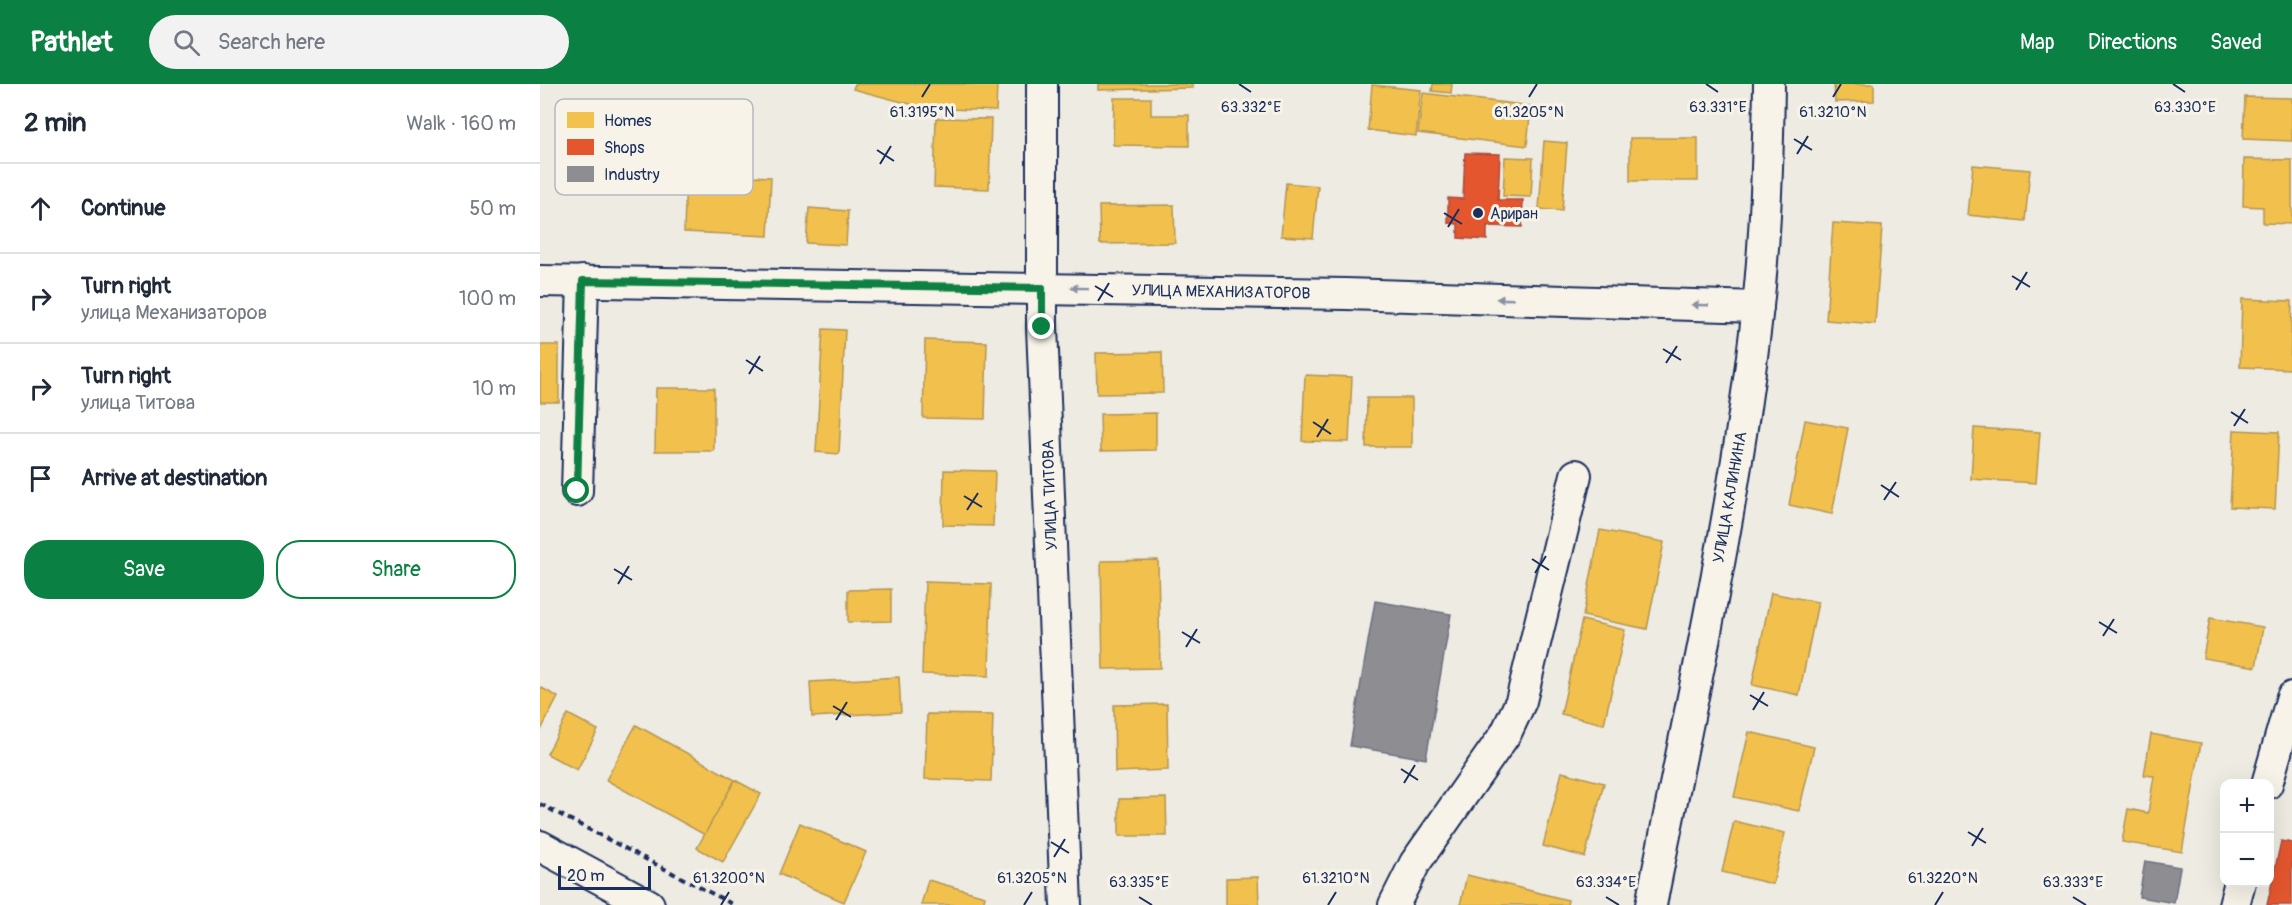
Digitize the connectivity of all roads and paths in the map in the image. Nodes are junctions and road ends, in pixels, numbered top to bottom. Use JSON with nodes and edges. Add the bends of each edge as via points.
{"nodes":[{"id":1,"x":1042,"y":84,"type":"edge"},
{"id":2,"x":1768,"y":84,"type":"edge"},
{"id":3,"x":540,"y":281,"type":"edge"},
{"id":4,"x":583,"y":281,"type":"junction"},
{"id":5,"x":1042,"y":288,"type":"junction"},
{"id":6,"x":1758,"y":307,"type":"junction"},
{"id":7,"x":1575,"y":476,"type":"dead end"},
{"id":8,"x":577,"y":491,"type":"dead end"},
{"id":9,"x":2292,"y":697,"type":"edge"},
{"id":10,"x":2268,"y":779,"type":"edge"},
{"id":11,"x":540,"y":804,"type":"edge"},
{"id":12,"x":540,"y":846,"type":"edge"},
{"id":13,"x":2239,"y":887,"type":"edge"},
{"id":14,"x":647,"y":904,"type":"edge"},
{"id":15,"x":734,"y":905,"type":"edge"},
{"id":16,"x":1066,"y":905,"type":"edge"},
{"id":17,"x":1394,"y":905,"type":"edge"},
{"id":18,"x":1651,"y":905,"type":"edge"},
{"id":19,"x":2234,"y":905,"type":"edge"}],
"edges":[{"from":1,"to":5,"type":"street","name":"УЛИЦА ТИТОВА"},
{"from":2,"to":6,"type":"street","name":"УЛИЦА КАЛИНИНА","via":[[1767,186]]},
{"from":3,"to":4,"type":"street","name":"УЛИЦА МЕХАНИЗАТОРОВ"},
{"from":4,"to":5,"type":"street","name":"УЛИЦА МЕХАНИЗАТОРОВ"},
{"from":4,"to":8,"type":"street"},
{"from":6,"to":5,"type":"street","name":"УЛИЦА МЕХАНИЗАТОРОВ","one_way":true},
{"from":5,"to":16,"type":"street","name":"УЛИЦА ТИТОВА"},
{"from":6,"to":18,"type":"street","name":"УЛИЦА КАЛИНИНА","via":[[1726,521]]},
{"from":7,"to":17,"type":"street","via":[[1521,701],[1506,732],[1415,863]]},
{"from":9,"to":10,"type":"street"},
{"from":11,"to":15,"type":"path"},
{"from":12,"to":14,"type":"street"},
{"from":13,"to":19,"type":"street"}]}
